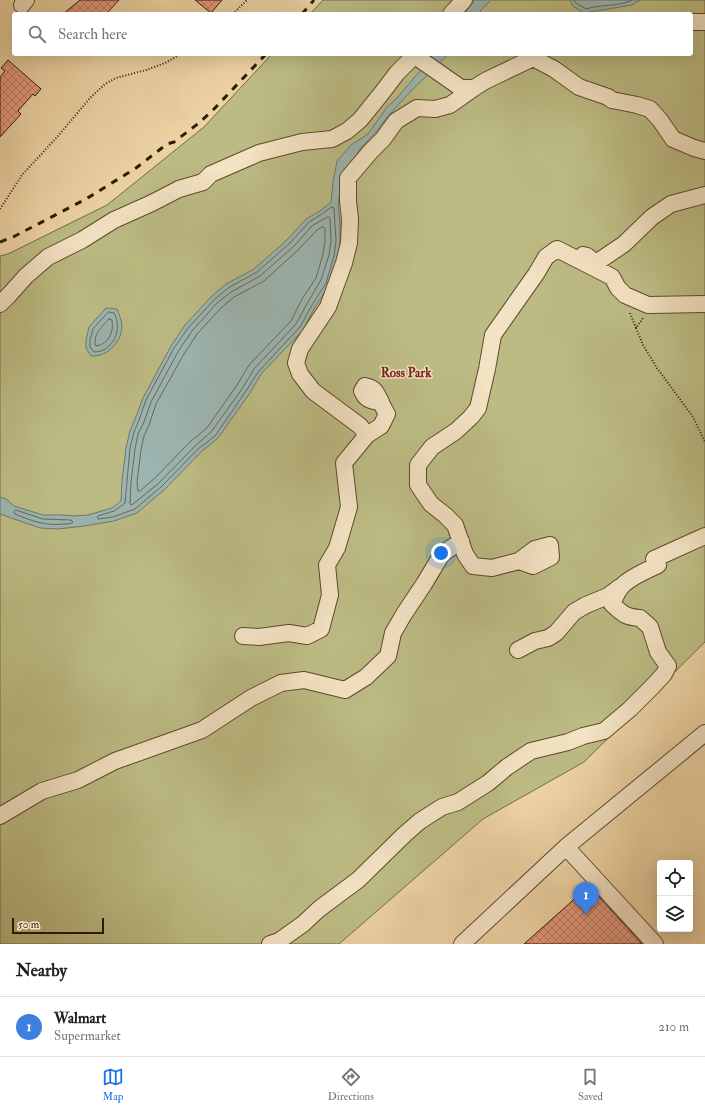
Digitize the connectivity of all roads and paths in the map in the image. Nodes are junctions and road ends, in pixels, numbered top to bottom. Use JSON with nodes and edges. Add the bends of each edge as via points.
{"nodes":[{"id":1,"x":247,"y":0,"type":"edge"},
{"id":2,"x":464,"y":0,"type":"edge"},
{"id":3,"x":235,"y":12,"type":"edge"},
{"id":4,"x":453,"y":12,"type":"edge"},
{"id":5,"x":693,"y":22,"type":"edge"},
{"id":6,"x":705,"y":22,"type":"edge"},
{"id":7,"x":177,"y":56,"type":"edge"},
{"id":8,"x":536,"y":56,"type":"edge"},
{"id":9,"x":418,"y":57,"type":"edge"},
{"id":10,"x":474,"y":88,"type":"junction"},
{"id":11,"x":705,"y":151,"type":"edge"},
{"id":12,"x":705,"y":195,"type":"edge"},
{"id":13,"x":0,"y":209,"type":"edge"},
{"id":14,"x":624,"y":244,"type":"junction"},
{"id":15,"x":557,"y":248,"type":"junction"},
{"id":16,"x":612,"y":277,"type":"junction"},
{"id":17,"x":0,"y":304,"type":"edge"},
{"id":18,"x":705,"y":304,"type":"edge"},
{"id":19,"x":636,"y":328,"type":"dead end"},
{"id":20,"x":380,"y":402,"type":"dead end"},
{"id":21,"x":367,"y":435,"type":"junction"},
{"id":22,"x":705,"y":442,"type":"edge"},
{"id":23,"x":705,"y":536,"type":"edge"},
{"id":24,"x":461,"y":541,"type":"junction"},
{"id":25,"x":519,"y":561,"type":"dead end"},
{"id":26,"x":624,"y":584,"type":"junction"},
{"id":27,"x":243,"y":636,"type":"dead end"},
{"id":28,"x":518,"y":650,"type":"dead end"},
{"id":29,"x":705,"y":733,"type":"edge"},
{"id":30,"x":0,"y":816,"type":"edge"},
{"id":31,"x":566,"y":848,"type":"junction"},
{"id":32,"x":270,"y":944,"type":"edge"},
{"id":33,"x":462,"y":944,"type":"edge"},
{"id":34,"x":655,"y":944,"type":"edge"}],
"edges":[{"from":1,"to":3,"type":"path"},
{"from":2,"to":4,"type":"lane"},
{"from":5,"to":6,"type":"lane"},
{"from":7,"to":13,"type":"path","via":[[165,63],[116,78],[105,84],[22,175]]},
{"from":8,"to":10,"type":"lane"},
{"from":8,"to":11,"type":"lane","via":[[579,87],[612,100],[650,109],[673,139]]},
{"from":9,"to":10,"type":"lane","via":[[461,88]]},
{"from":9,"to":17,"type":"lane","via":[[397,73],[360,120],[347,131],[332,139],[302,142],[259,153],[211,174],[203,182],[179,189],[114,220],[48,257]]},
{"from":10,"to":21,"type":"lane","via":[[450,105],[435,109],[416,108],[396,121],[348,178],[349,243],[344,264],[328,307],[300,349],[296,362],[300,374],[313,391],[360,426]]},
{"from":12,"to":14,"type":"lane","via":[[671,204],[652,217]]},
{"from":14,"to":15,"type":"lane","via":[[596,263],[587,256]]},
{"from":14,"to":16,"type":"lane"},
{"from":15,"to":16,"type":"lane"},
{"from":15,"to":24,"type":"lane","via":[[546,257],[493,335],[478,408],[456,431],[432,447],[418,465],[418,485],[431,504],[455,525]]},
{"from":16,"to":18,"type":"lane","via":[[625,295],[648,306]]},
{"from":19,"to":22,"type":"path","via":[[643,345],[693,417]]},
{"from":20,"to":21,"type":"lane","via":[[387,414],[381,426]]},
{"from":21,"to":27,"type":"lane","via":[[344,463],[349,507],[337,548],[327,564],[330,595],[321,629],[307,636],[289,633],[259,637]]},
{"from":23,"to":26,"type":"lane","via":[[654,560],[658,565]]},
{"from":24,"to":25,"type":"lane","via":[[465,554],[473,566],[492,568]]},
{"from":24,"to":30,"type":"lane","via":[[442,554],[393,633],[388,656],[366,677],[345,690],[304,680],[281,683],[251,698],[202,730],[115,761],[78,780],[42,791]]},
{"from":26,"to":28,"type":"lane","via":[[608,596],[574,612],[556,633],[548,638]]},
{"from":26,"to":32,"type":"lane","via":[[612,604],[628,618],[640,618],[650,627],[658,652],[668,666],[664,674],[630,709],[604,731],[531,751],[458,802],[442,807],[420,821],[358,880],[279,941]]},
{"from":29,"to":31,"type":"lane"},
{"from":31,"to":33,"type":"lane"},
{"from":31,"to":34,"type":"lane"}]}
